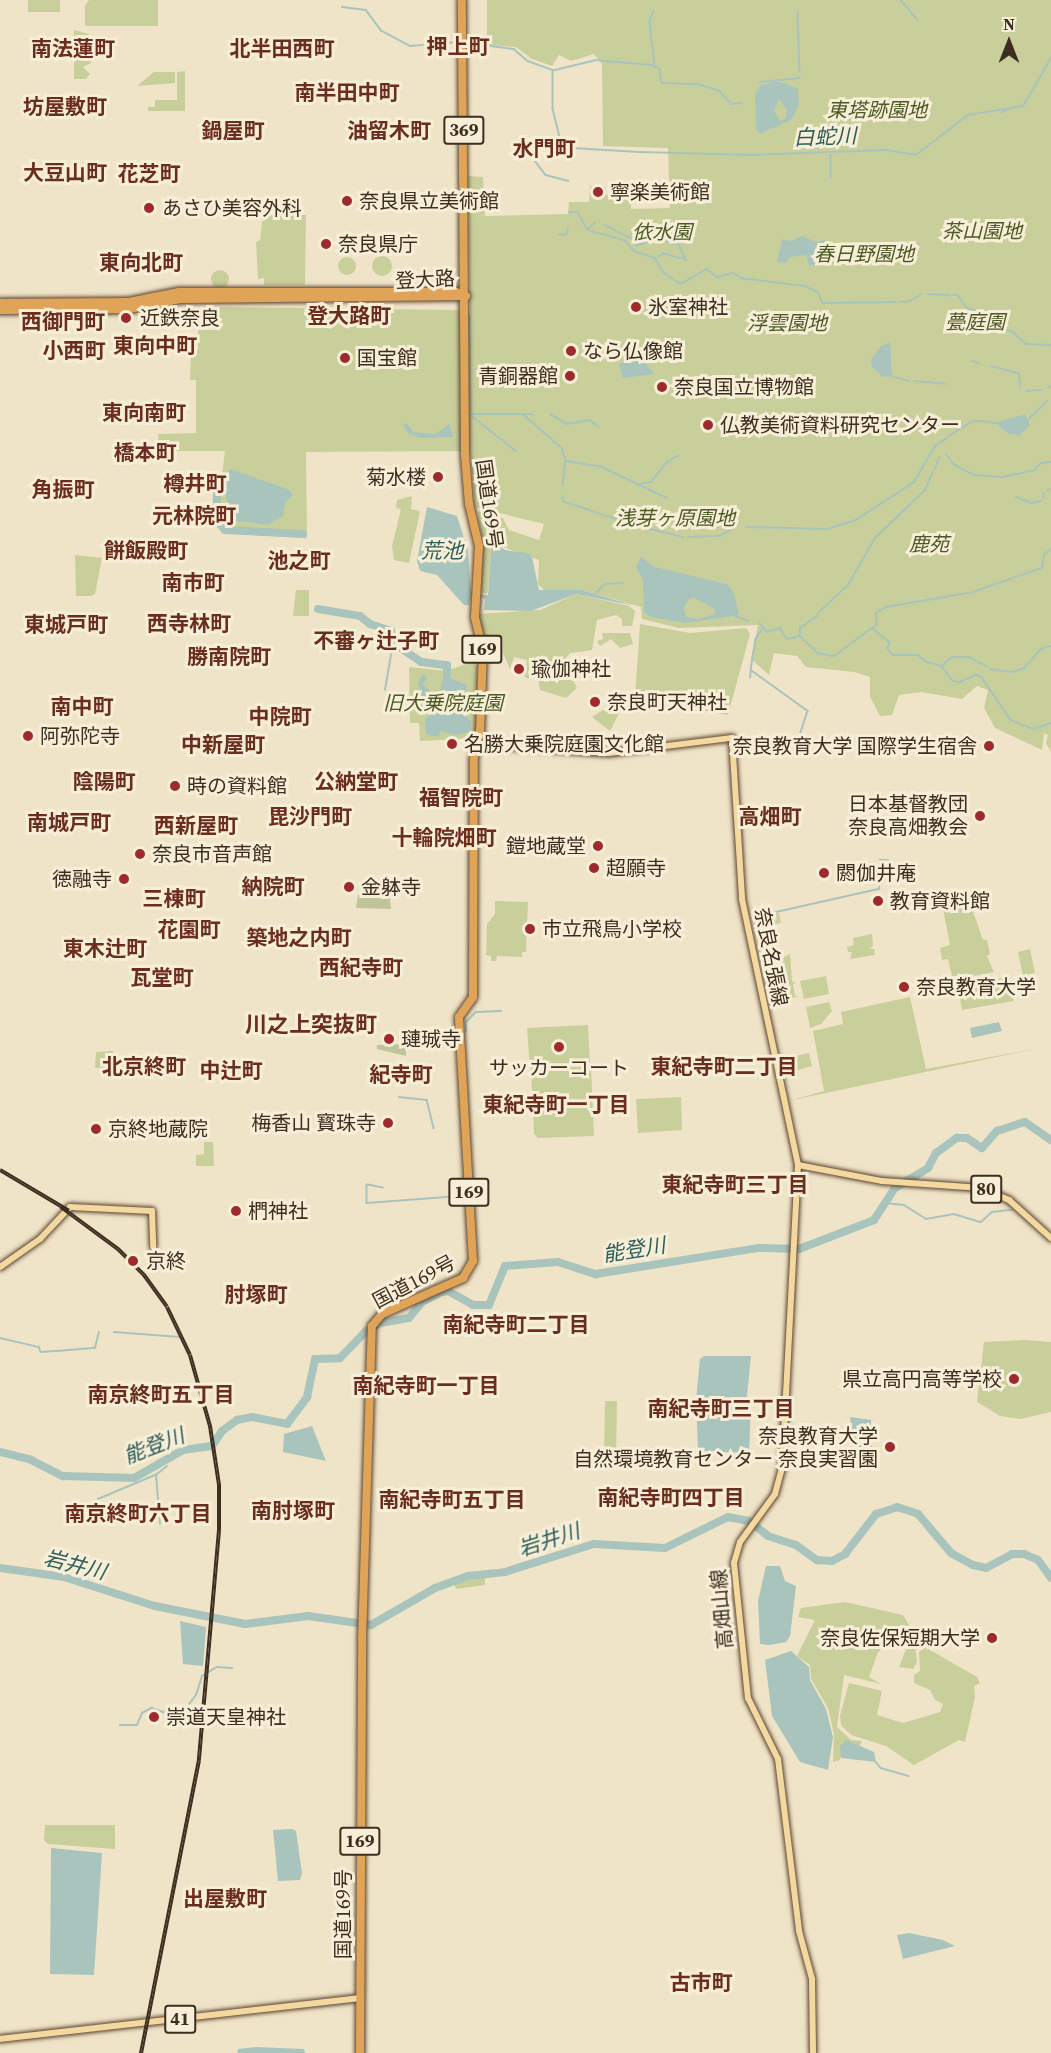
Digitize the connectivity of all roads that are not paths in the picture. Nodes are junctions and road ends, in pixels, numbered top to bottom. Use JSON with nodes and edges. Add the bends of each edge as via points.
{"nodes":[{"id":1,"x":462,"y":0,"type":"edge"},
{"id":2,"x":466,"y":296,"type":"junction"},
{"id":3,"x":0,"y":303,"type":"edge"},
{"id":4,"x":75,"y":306,"type":"junction"},
{"id":5,"x":0,"y":310,"type":"edge"},
{"id":6,"x":477,"y":744,"type":"junction"},
{"id":7,"x":798,"y":1165,"type":"junction"},
{"id":8,"x":1051,"y":1238,"type":"edge"},
{"id":9,"x":153,"y":1247,"type":"dead end"},
{"id":10,"x":0,"y":1267,"type":"edge"},
{"id":11,"x":360,"y":1998,"type":"junction"},
{"id":12,"x":0,"y":2038,"type":"edge"},
{"id":13,"x":360,"y":2053,"type":"edge"},
{"id":14,"x":813,"y":2053,"type":"edge"}],
"edges":[{"from":1,"to":2,"type":"highway","number":"369"},
{"from":2,"to":4,"type":"highway","name":"登大路","via":[[456,292],[180,295]]},
{"from":2,"to":6,"type":"highway","name":"国道169号","number":"169","via":[[465,454],[469,504],[478,546],[475,617],[483,652]]},
{"from":3,"to":4,"type":"highway"},
{"from":4,"to":5,"type":"highway"},
{"from":6,"to":7,"type":"main road","name":"奈良名張線","via":[[609,753],[732,738],[742,899]]},
{"from":6,"to":11,"type":"highway","name":"国道169号","number":"169","via":[[472,833],[473,997],[459,1017],[473,1265],[457,1282],[382,1314],[372,1326],[362,1629]]},
{"from":7,"to":8,"type":"main road","number":"80","via":[[901,1182],[962,1184],[998,1194]]},
{"from":7,"to":14,"type":"main road","name":"高畑山線","via":[[783,1468],[775,1494],[737,1548],[734,1563],[746,1688],[778,1759],[799,1931],[812,1979]]},
{"from":9,"to":10,"type":"main road","via":[[152,1210],[70,1207],[40,1239]]},
{"from":11,"to":12,"type":"main road","number":"41"},
{"from":11,"to":13,"type":"highway","name":"国道169号","number":"169"}]}
